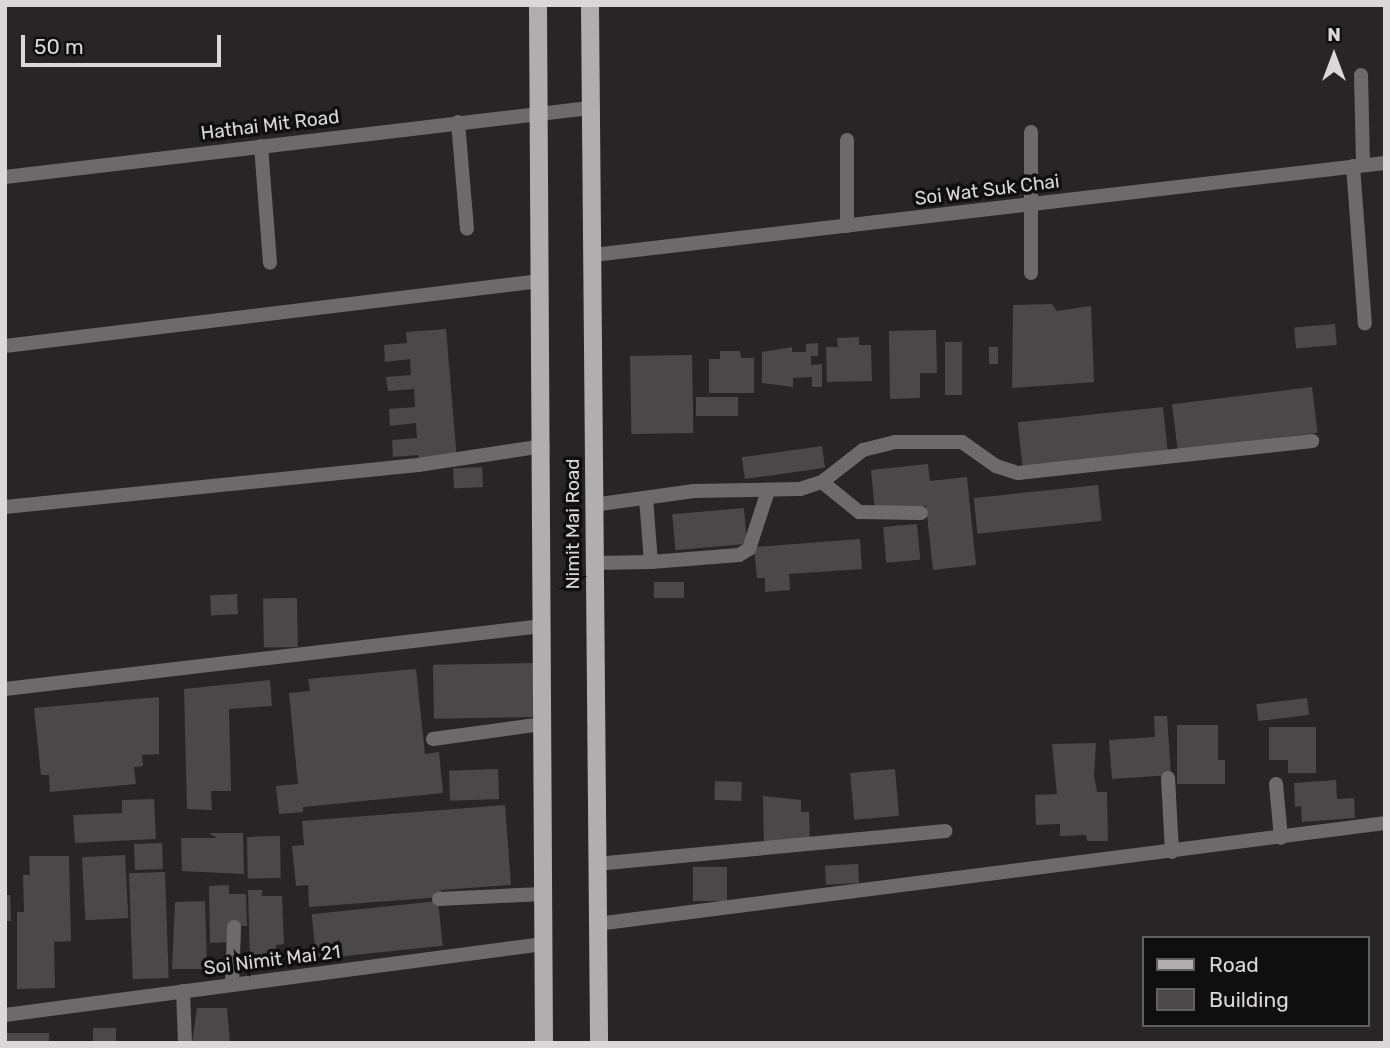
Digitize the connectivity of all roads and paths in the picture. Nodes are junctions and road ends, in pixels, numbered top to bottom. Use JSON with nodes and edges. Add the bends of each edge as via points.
{"nodes":[{"id":1,"x":538,"y":5,"type":"edge"},
{"id":2,"x":590,"y":5,"type":"edge"},
{"id":3,"x":1360,"y":75,"type":"dead end"},
{"id":4,"x":590,"y":108,"type":"junction"},
{"id":5,"x":540,"y":112,"type":"junction"},
{"id":6,"x":458,"y":122,"type":"junction"},
{"id":7,"x":1031,"y":132,"type":"dead end"},
{"id":8,"x":846,"y":140,"type":"dead end"},
{"id":9,"x":261,"y":146,"type":"junction"},
{"id":10,"x":1385,"y":163,"type":"edge"},
{"id":11,"x":1358,"y":166,"type":"junction"},
{"id":12,"x":5,"y":176,"type":"edge"},
{"id":13,"x":1031,"y":205,"type":"junction"},
{"id":14,"x":846,"y":226,"type":"junction"},
{"id":15,"x":467,"y":229,"type":"dead end"},
{"id":16,"x":593,"y":255,"type":"junction"},
{"id":17,"x":270,"y":263,"type":"dead end"},
{"id":18,"x":1031,"y":272,"type":"dead end"},
{"id":19,"x":540,"y":281,"type":"junction"},
{"id":20,"x":1365,"y":324,"type":"dead end"},
{"id":21,"x":5,"y":346,"type":"edge"},
{"id":22,"x":1312,"y":441,"type":"dead end"},
{"id":23,"x":542,"y":446,"type":"junction"},
{"id":24,"x":822,"y":482,"type":"junction"},
{"id":25,"x":768,"y":491,"type":"junction"},
{"id":26,"x":646,"y":499,"type":"junction"},
{"id":27,"x":593,"y":505,"type":"junction"},
{"id":28,"x":5,"y":507,"type":"edge"},
{"id":29,"x":921,"y":513,"type":"dead end"},
{"id":30,"x":594,"y":562,"type":"junction"},
{"id":31,"x":651,"y":562,"type":"junction"},
{"id":32,"x":542,"y":626,"type":"junction"},
{"id":33,"x":5,"y":690,"type":"edge"},
{"id":34,"x":542,"y":724,"type":"junction"},
{"id":35,"x":433,"y":739,"type":"dead end"},
{"id":36,"x":1168,"y":778,"type":"dead end"},
{"id":37,"x":1276,"y":785,"type":"dead end"},
{"id":38,"x":1385,"y":823,"type":"edge"},
{"id":39,"x":945,"y":831,"type":"dead end"},
{"id":40,"x":1281,"y":838,"type":"junction"},
{"id":41,"x":1172,"y":852,"type":"junction"},
{"id":42,"x":596,"y":864,"type":"junction"},
{"id":43,"x":543,"y":894,"type":"junction"},
{"id":44,"x":439,"y":899,"type":"dead end"},
{"id":45,"x":597,"y":923,"type":"junction"},
{"id":46,"x":234,"y":927,"type":"dead end"},
{"id":47,"x":543,"y":944,"type":"junction"},
{"id":48,"x":232,"y":985,"type":"junction"},
{"id":49,"x":183,"y":992,"type":"junction"},
{"id":50,"x":5,"y":1015,"type":"edge"},
{"id":51,"x":185,"y":1043,"type":"edge"},
{"id":52,"x":544,"y":1043,"type":"edge"},
{"id":53,"x":599,"y":1043,"type":"edge"}],
"edges":[{"from":1,"to":5,"type":"main road","name":"Nimit Mai Road"},
{"from":2,"to":4,"type":"main road","name":"Nimit Mai Road"},
{"from":3,"to":11,"type":"street"},
{"from":4,"to":5,"type":"street","name":"Hathai Mit Road"},
{"from":4,"to":16,"type":"main road","name":"Nimit Mai Road"},
{"from":5,"to":6,"type":"street","name":"Hathai Mit Road"},
{"from":5,"to":19,"type":"main road","name":"Nimit Mai Road"},
{"from":6,"to":9,"type":"street","name":"Hathai Mit Road"},
{"from":6,"to":15,"type":"street"},
{"from":7,"to":13,"type":"street"},
{"from":8,"to":14,"type":"street"},
{"from":9,"to":12,"type":"street","name":"Hathai Mit Road"},
{"from":9,"to":17,"type":"street"},
{"from":10,"to":11,"type":"street","name":"Soi Wat Suk Chai"},
{"from":11,"to":13,"type":"street","name":"Soi Wat Suk Chai"},
{"from":11,"to":20,"type":"street"},
{"from":13,"to":14,"type":"street","name":"Soi Wat Suk Chai"},
{"from":13,"to":18,"type":"street"},
{"from":14,"to":16,"type":"street","name":"Soi Wat Suk Chai"},
{"from":16,"to":27,"type":"main road","name":"Nimit Mai Road"},
{"from":19,"to":21,"type":"street"},
{"from":19,"to":23,"type":"main road","name":"Nimit Mai Road"},
{"from":22,"to":24,"type":"street","via":[[1018,473],[996,466],[962,442],[895,442],[863,450]]},
{"from":23,"to":28,"type":"street","via":[[418,466]]},
{"from":23,"to":32,"type":"main road","name":"Nimit Mai Road"},
{"from":24,"to":25,"type":"street"},
{"from":24,"to":29,"type":"street","via":[[859,512]]},
{"from":25,"to":26,"type":"street","via":[[724,489]]},
{"from":25,"to":31,"type":"street","via":[[749,549],[739,555]]},
{"from":26,"to":27,"type":"street"},
{"from":26,"to":31,"type":"street"},
{"from":27,"to":30,"type":"main road","name":"Nimit Mai Road"},
{"from":30,"to":31,"type":"street"},
{"from":30,"to":42,"type":"main road","name":"Nimit Mai Road"},
{"from":32,"to":33,"type":"street"},
{"from":32,"to":34,"type":"main road","name":"Nimit Mai Road"},
{"from":34,"to":35,"type":"street"},
{"from":34,"to":43,"type":"main road","name":"Nimit Mai Road"},
{"from":36,"to":41,"type":"street"},
{"from":37,"to":40,"type":"street"},
{"from":38,"to":40,"type":"street"},
{"from":39,"to":42,"type":"street"},
{"from":40,"to":41,"type":"street"},
{"from":41,"to":45,"type":"street"},
{"from":42,"to":45,"type":"main road","name":"Nimit Mai Road"},
{"from":43,"to":44,"type":"street"},
{"from":43,"to":47,"type":"main road","name":"Nimit Mai Road"},
{"from":45,"to":53,"type":"main road","name":"Nimit Mai Road"},
{"from":46,"to":48,"type":"street"},
{"from":47,"to":48,"type":"street","name":"Soi Nimit Mai 21"},
{"from":47,"to":52,"type":"main road","name":"Nimit Mai Road"},
{"from":48,"to":49,"type":"street","name":"Soi Nimit Mai 21"},
{"from":49,"to":50,"type":"street","name":"Soi Nimit Mai 21"},
{"from":49,"to":51,"type":"street"}]}
